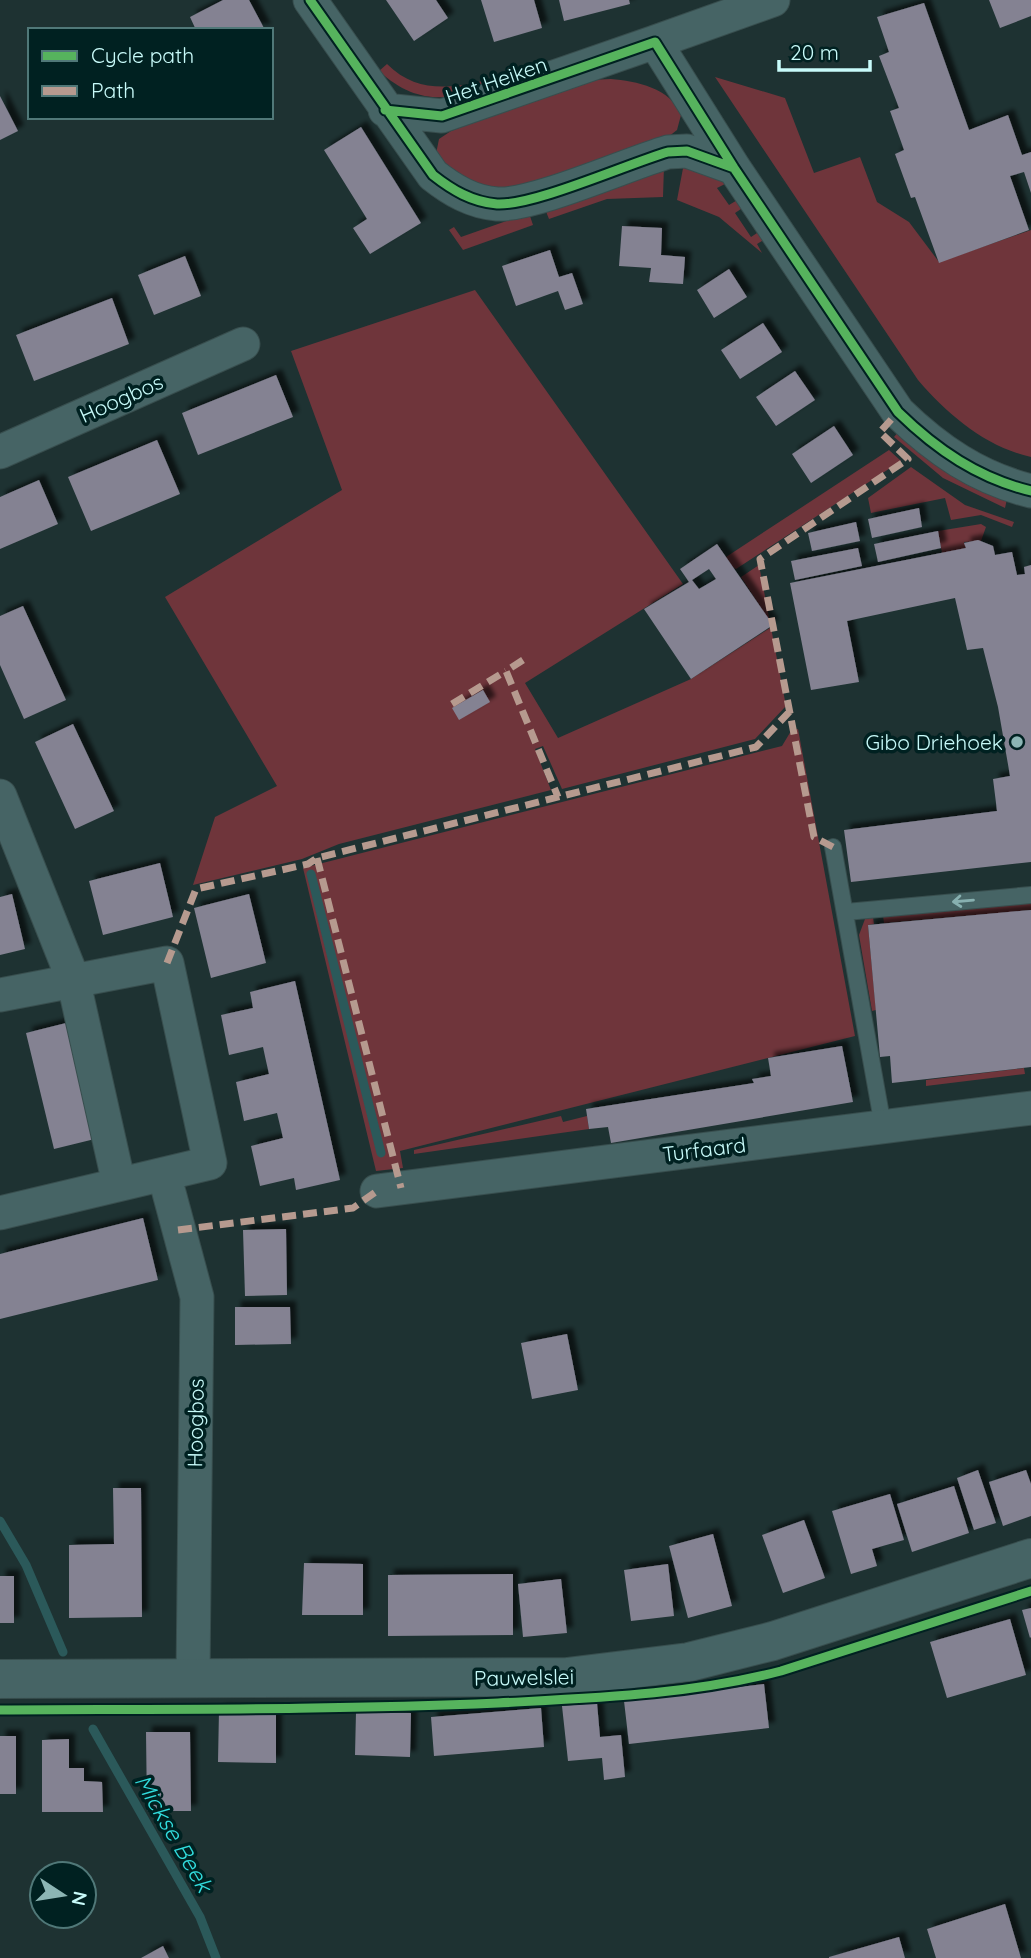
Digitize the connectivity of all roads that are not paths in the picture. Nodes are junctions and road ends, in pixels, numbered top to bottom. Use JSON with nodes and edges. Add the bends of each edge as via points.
{"nodes":[{"id":1,"x":310,"y":0,"type":"edge"},
{"id":2,"x":773,"y":0,"type":"edge"},
{"id":3,"x":655,"y":42,"type":"junction"},
{"id":4,"x":386,"y":110,"type":"junction"},
{"id":5,"x":734,"y":167,"type":"junction"},
{"id":6,"x":243,"y":344,"type":"dead end"},
{"id":7,"x":0,"y":452,"type":"edge"},
{"id":8,"x":1031,"y":491,"type":"edge"},
{"id":9,"x":0,"y":796,"type":"edge"},
{"id":10,"x":833,"y":847,"type":"dead end"},
{"id":11,"x":1031,"y":895,"type":"edge"},
{"id":12,"x":846,"y":912,"type":"junction"},
{"id":13,"x":73,"y":979,"type":"junction"},
{"id":14,"x":0,"y":995,"type":"edge"},
{"id":15,"x":1031,"y":1108,"type":"edge"},
{"id":16,"x":883,"y":1126,"type":"junction"},
{"id":17,"x":164,"y":1174,"type":"junction"},
{"id":18,"x":119,"y":1184,"type":"junction"},
{"id":19,"x":377,"y":1191,"type":"dead end"},
{"id":20,"x":0,"y":1213,"type":"edge"},
{"id":21,"x":1031,"y":1558,"type":"edge"},
{"id":22,"x":193,"y":1677,"type":"junction"},
{"id":23,"x":0,"y":1679,"type":"edge"}],
"edges":[{"from":1,"to":4,"type":"street"},
{"from":2,"to":3,"type":"street","name":"Het Heiken"},
{"from":3,"to":4,"type":"street","name":"Het Heiken","via":[[451,114],[422,116]]},
{"from":3,"to":5,"type":"street"},
{"from":4,"to":5,"type":"street","via":[[433,175],[453,191],[498,204],[523,201],[668,152],[698,153]]},
{"from":5,"to":8,"type":"street","via":[[898,411],[962,464]]},
{"from":6,"to":7,"type":"street","name":"Hoogbos"},
{"from":9,"to":13,"type":"street"},
{"from":10,"to":12,"type":"lane"},
{"from":11,"to":12,"type":"lane","one_way":true},
{"from":12,"to":16,"type":"lane"},
{"from":13,"to":14,"type":"street"},
{"from":13,"to":17,"type":"street","via":[[167,963],[210,1163]]},
{"from":13,"to":18,"type":"street"},
{"from":15,"to":16,"type":"street","name":"Turfaard"},
{"from":16,"to":19,"type":"street","name":"Turfaard"},
{"from":17,"to":18,"type":"street"},
{"from":17,"to":22,"type":"street","name":"Hoogbos","via":[[197,1297]]},
{"from":18,"to":20,"type":"street"},
{"from":21,"to":22,"type":"street","name":"Pauwelslei","via":[[773,1641],[689,1662],[567,1678]]},
{"from":22,"to":23,"type":"street","name":"Pauwelslei"}]}
